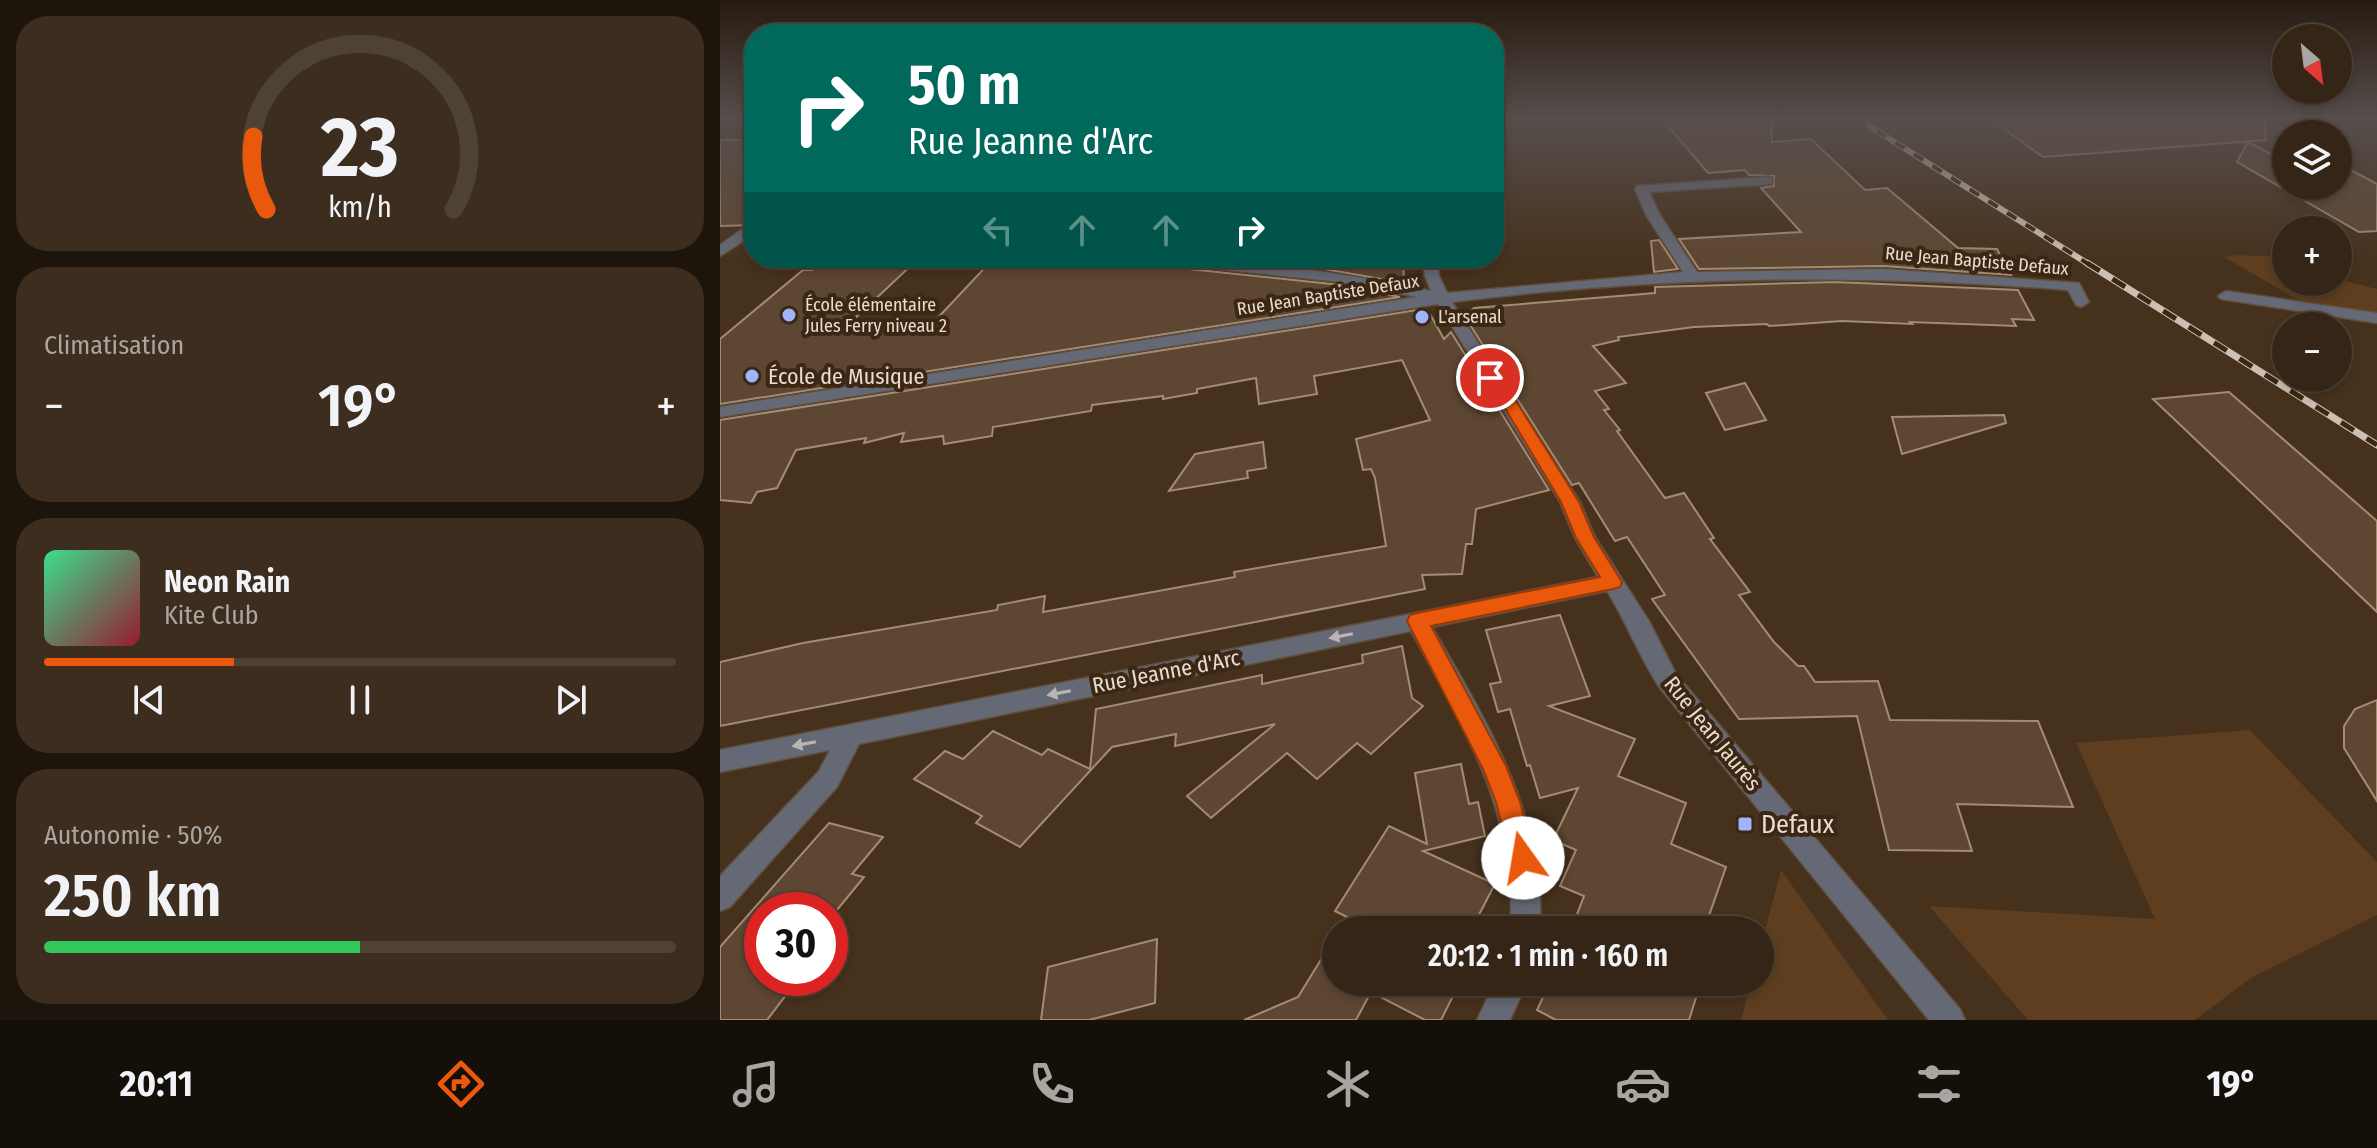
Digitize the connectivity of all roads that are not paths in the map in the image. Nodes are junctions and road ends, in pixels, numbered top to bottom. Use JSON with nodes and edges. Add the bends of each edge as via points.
{"nodes":[{"id":1,"x":1768,"y":181,"type":"dead end"},
{"id":2,"x":720,"y":231,"type":"edge"},
{"id":3,"x":744,"y":231,"type":"edge"},
{"id":4,"x":744,"y":236,"type":"edge"},
{"id":5,"x":720,"y":252,"type":"edge"},
{"id":6,"x":1244,"y":268,"type":"edge"},
{"id":7,"x":1431,"y":268,"type":"edge"},
{"id":8,"x":1694,"y":278,"type":"junction"},
{"id":9,"x":2226,"y":296,"type":"dead end"},
{"id":10,"x":1442,"y":298,"type":"junction"},
{"id":11,"x":2081,"y":302,"type":"dead end"},
{"id":12,"x":2377,"y":318,"type":"edge"},
{"id":13,"x":720,"y":412,"type":"edge"},
{"id":14,"x":1613,"y":582,"type":"junction"},
{"id":15,"x":1417,"y":621,"type":"junction"},
{"id":16,"x":851,"y":734,"type":"junction"},
{"id":17,"x":720,"y":761,"type":"edge"},
{"id":18,"x":720,"y":897,"type":"edge"},
{"id":19,"x":1525,"y":916,"type":"edge"},
{"id":20,"x":1505,"y":996,"type":"edge"},
{"id":21,"x":1493,"y":1020,"type":"edge"},
{"id":22,"x":1949,"y":1020,"type":"edge"}],
"edges":[{"from":1,"to":8,"type":"street","via":[[1641,189]]},
{"from":2,"to":3,"type":"street"},
{"from":4,"to":5,"type":"street"},
{"from":6,"to":10,"type":"street","via":[[1341,278]]},
{"from":7,"to":10,"type":"street","name":"Rue Jean Jaurès"},
{"from":8,"to":10,"type":"street","name":"Rue Jean Baptiste Defaux"},
{"from":8,"to":11,"type":"street","name":"Rue Jean Baptiste Defaux","via":[[1927,276],[2074,286]]},
{"from":9,"to":12,"type":"street"},
{"from":10,"to":13,"type":"street","name":"Rue Jean Baptiste Defaux"},
{"from":10,"to":14,"type":"street","name":"Rue Jean Jaurès","via":[[1570,502]]},
{"from":14,"to":15,"type":"street","name":"Rue Jeanne d'Arc"},
{"from":14,"to":22,"type":"street","name":"Rue Jean Jaurès","via":[[1675,691]]},
{"from":15,"to":16,"type":"street","name":"Rue Jeanne d'Arc","one_way":true},
{"from":15,"to":19,"type":"street","via":[[1478,733],[1508,802],[1526,880]]},
{"from":16,"to":17,"type":"street","name":"Rue Jeanne d'Arc","one_way":true},
{"from":16,"to":18,"type":"street","via":[[828,779]]},
{"from":20,"to":21,"type":"street"}]}
